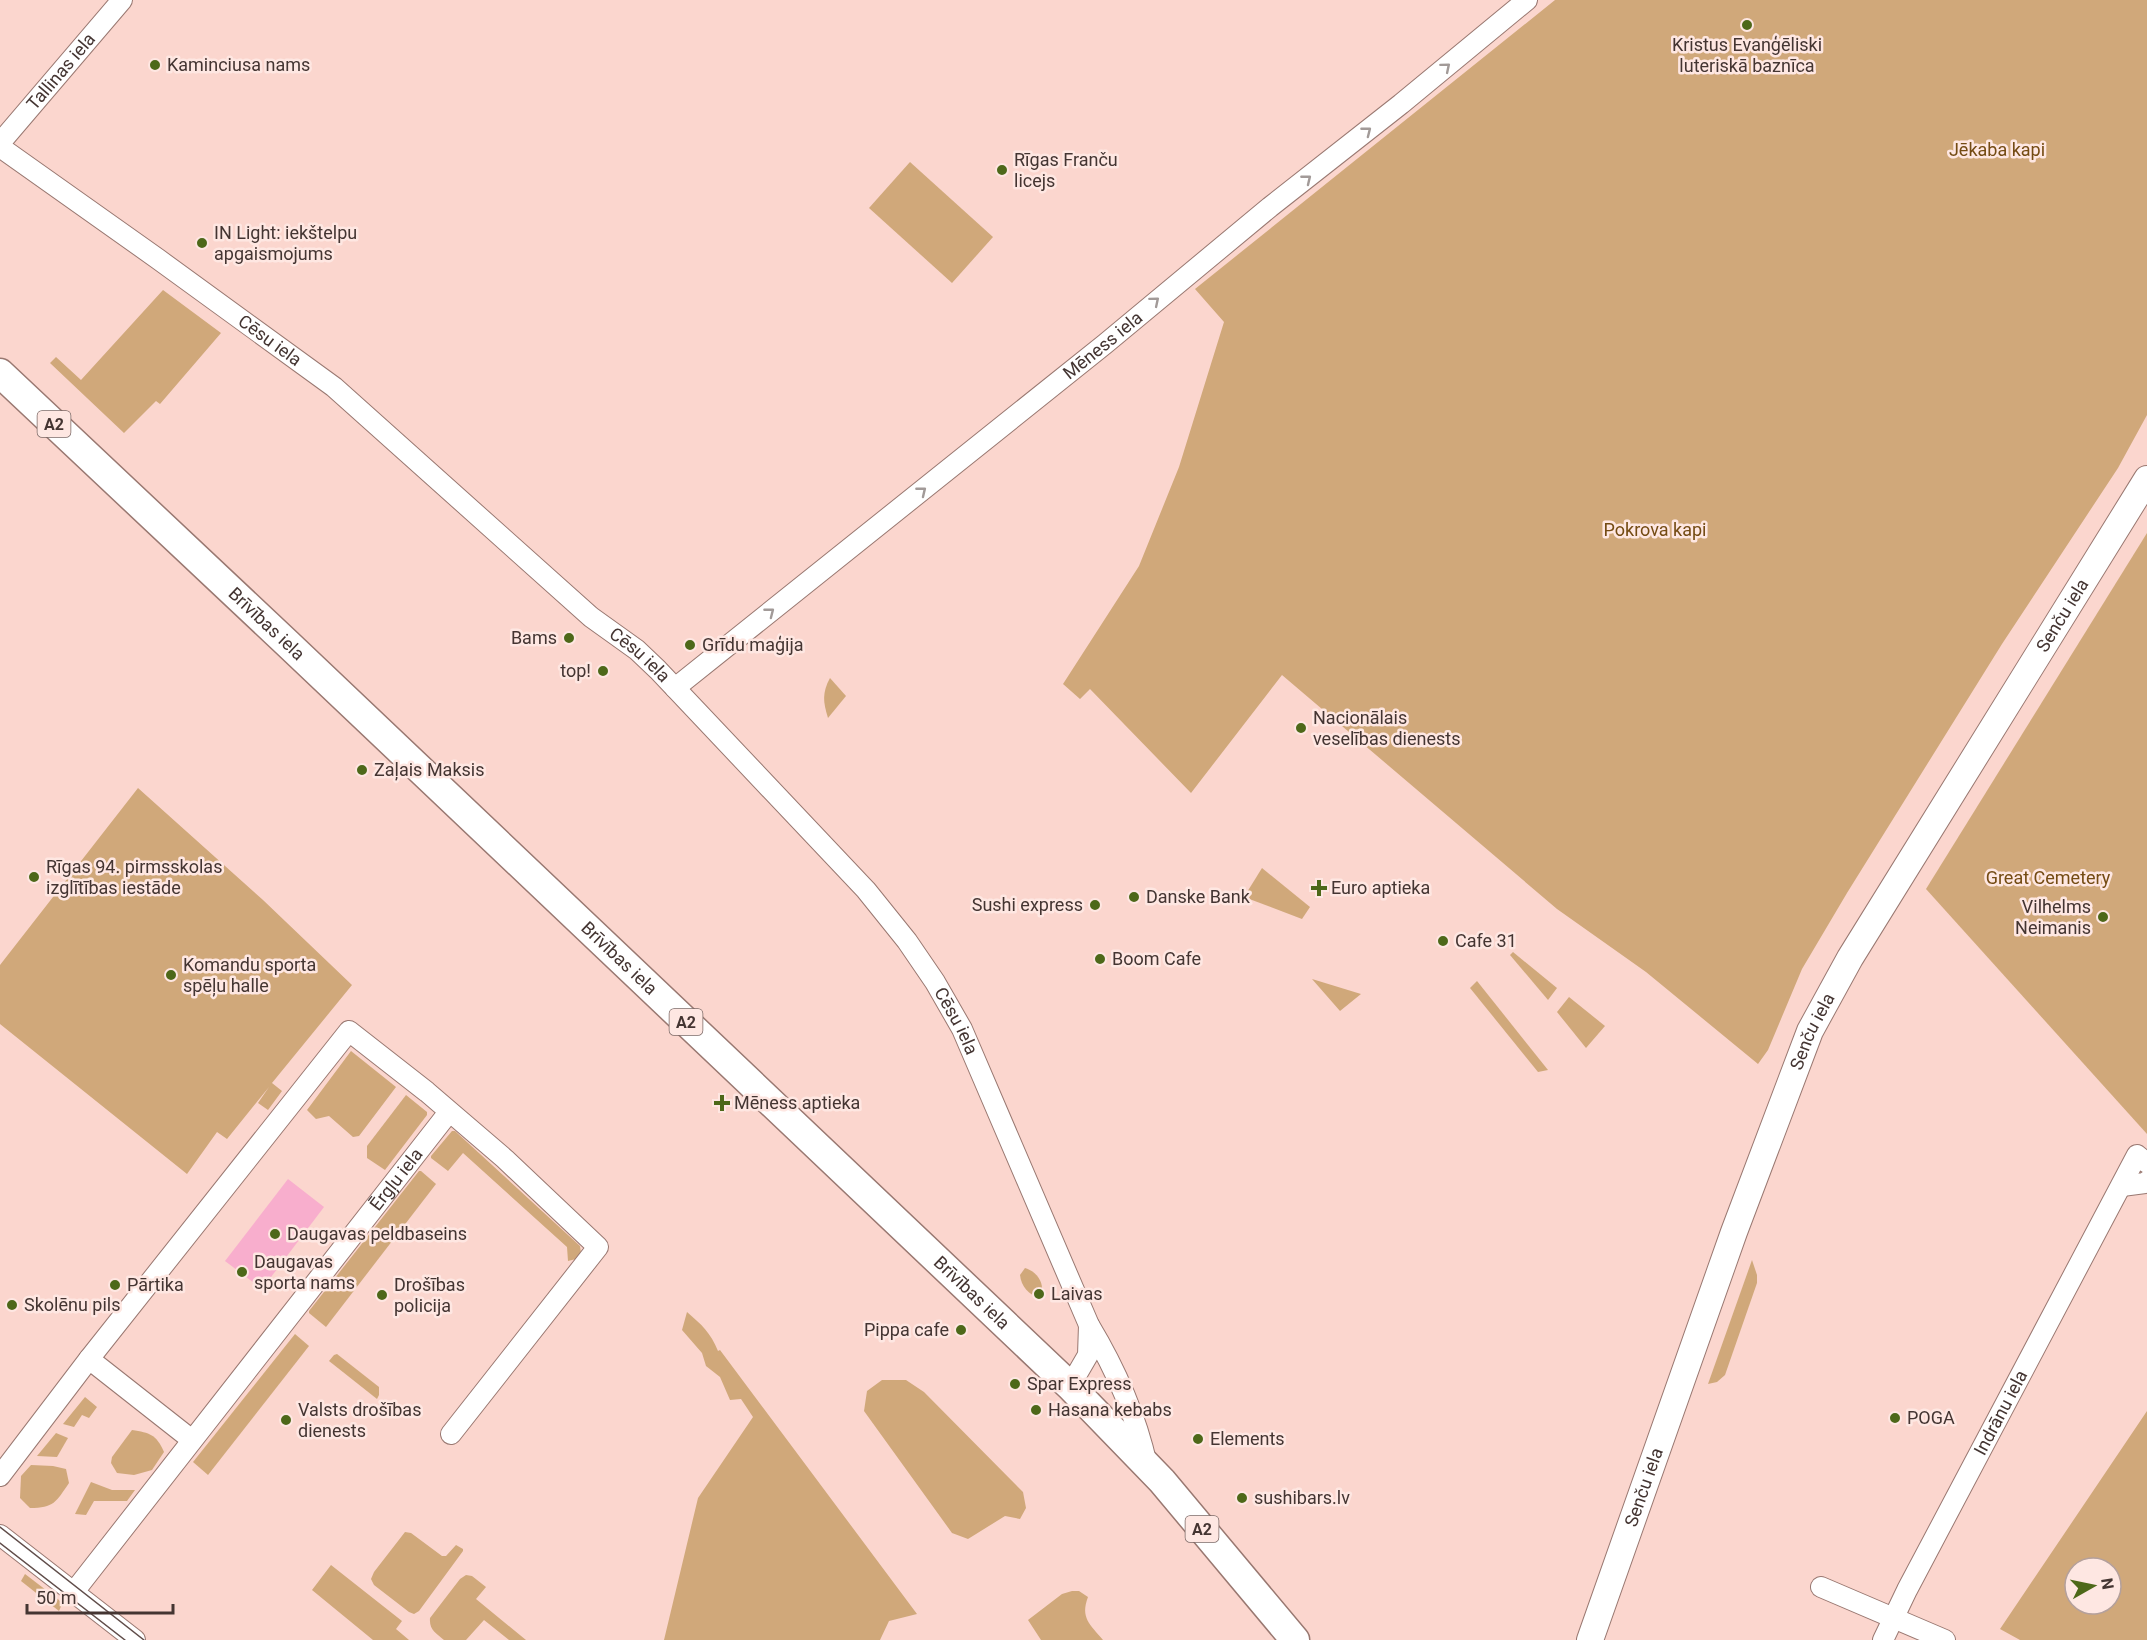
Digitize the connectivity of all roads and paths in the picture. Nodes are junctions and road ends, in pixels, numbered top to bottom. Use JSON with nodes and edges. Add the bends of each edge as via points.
{"nodes":[{"id":1,"x":122,"y":0,"type":"edge"},
{"id":2,"x":1527,"y":0,"type":"edge"},
{"id":3,"x":0,"y":145,"type":"edge"},
{"id":4,"x":0,"y":373,"type":"edge"},
{"id":5,"x":2147,"y":479,"type":"edge"},
{"id":6,"x":675,"y":688,"type":"junction"},
{"id":7,"x":449,"y":1112,"type":"junction"},
{"id":8,"x":2147,"y":1163,"type":"edge"},
{"id":9,"x":2147,"y":1181,"type":"edge"},
{"id":10,"x":2122,"y":1186,"type":"junction"},
{"id":11,"x":1089,"y":1325,"type":"junction"},
{"id":12,"x":89,"y":1359,"type":"junction"},
{"id":13,"x":1070,"y":1386,"type":"junction"},
{"id":14,"x":451,"y":1434,"type":"dead end"},
{"id":15,"x":192,"y":1440,"type":"junction"},
{"id":16,"x":1147,"y":1466,"type":"junction"},
{"id":17,"x":0,"y":1476,"type":"edge"},
{"id":18,"x":0,"y":1535,"type":"edge"},
{"id":19,"x":1821,"y":1587,"type":"dead end"},
{"id":20,"x":73,"y":1593,"type":"junction"},
{"id":21,"x":1894,"y":1617,"type":"junction"},
{"id":22,"x":135,"y":1640,"type":"edge"},
{"id":23,"x":1295,"y":1640,"type":"edge"},
{"id":24,"x":1590,"y":1640,"type":"edge"},
{"id":25,"x":1884,"y":1640,"type":"edge"},
{"id":26,"x":1945,"y":1640,"type":"edge"}],
"edges":[{"from":1,"to":3,"type":"street","name":"Tallinas iela"},
{"from":6,"to":2,"type":"street","name":"Mēness iela","one_way":true},
{"from":3,"to":6,"type":"street","name":"Cēsu iela","via":[[334,387],[591,617],[637,650]]},
{"from":4,"to":13,"type":"highway","name":"Brīvības iela","number":"A2"},
{"from":5,"to":24,"type":"main road","name":"Senču iela","via":[[1850,958],[1810,1030]]},
{"from":6,"to":11,"type":"street","name":"Cēsu iela","via":[[866,890],[935,982],[962,1029]]},
{"from":7,"to":12,"type":"street","via":[[349,1031]]},
{"from":7,"to":14,"type":"street","via":[[598,1247]]},
{"from":7,"to":15,"type":"street","name":"Ērgļu iela"},
{"from":8,"to":10,"type":"street","name":"Indrānu iela","via":[[2137,1155]]},
{"from":9,"to":10,"type":"street"},
{"from":10,"to":21,"type":"street","name":"Indrānu iela"},
{"from":11,"to":13,"type":"street","name":"Cēsu iela","via":[[1088,1355]]},
{"from":11,"to":16,"type":"street","name":"Cēsu iela","via":[[1132,1413]]},
{"from":12,"to":15,"type":"street"},
{"from":12,"to":17,"type":"street"},
{"from":13,"to":16,"type":"highway","name":"Brīvības iela","number":"A2"},
{"from":15,"to":20,"type":"street","name":"Ērgļu iela"},
{"from":16,"to":23,"type":"highway","name":"Brīvības iela","number":"A2"},
{"from":18,"to":20,"type":"street"},
{"from":19,"to":21,"type":"street"},
{"from":20,"to":22,"type":"street"},
{"from":21,"to":25,"type":"street","name":"Indrānu iela"},
{"from":21,"to":26,"type":"street"}]}
